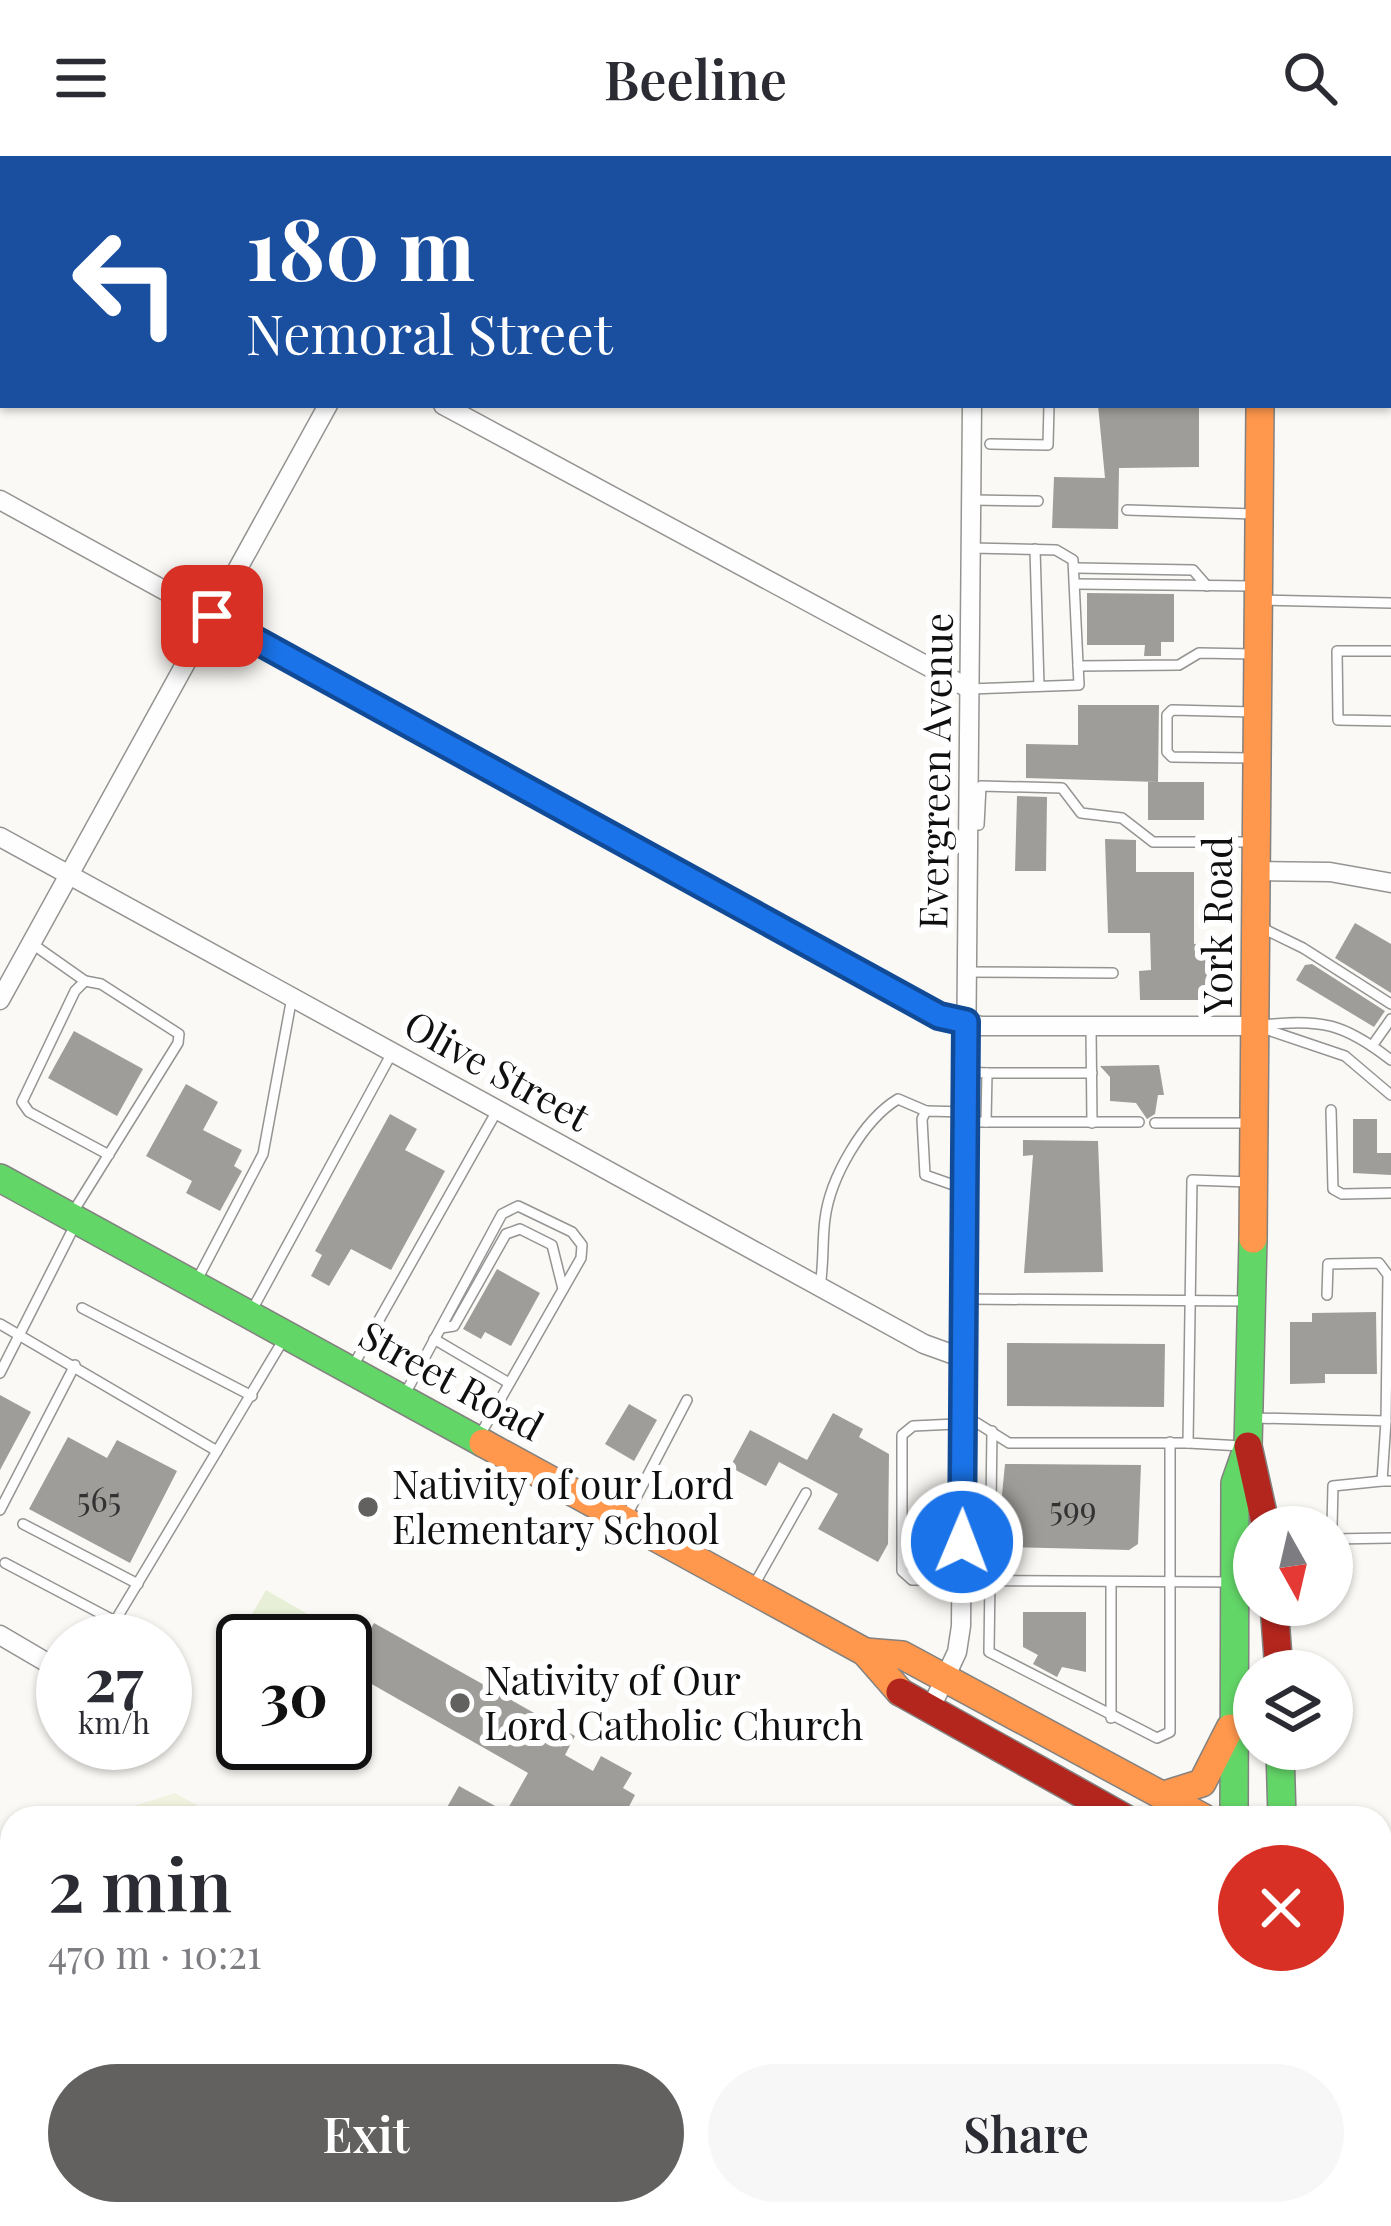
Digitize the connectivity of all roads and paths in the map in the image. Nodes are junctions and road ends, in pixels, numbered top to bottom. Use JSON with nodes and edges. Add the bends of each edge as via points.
{"nodes":[{"id":1,"x":326,"y":408,"type":"edge"},
{"id":2,"x":449,"y":408,"type":"edge"},
{"id":3,"x":972,"y":408,"type":"edge"},
{"id":4,"x":1048,"y":408,"type":"edge"},
{"id":5,"x":1260,"y":408,"type":"edge"},
{"id":6,"x":990,"y":444,"type":"dead end"},
{"id":7,"x":0,"y":500,"type":"edge"},
{"id":8,"x":971,"y":500,"type":"junction"},
{"id":9,"x":1038,"y":501,"type":"dead end"},
{"id":10,"x":1126,"y":510,"type":"dead end"},
{"id":11,"x":1260,"y":514,"type":"junction"},
{"id":12,"x":971,"y":548,"type":"junction"},
{"id":13,"x":1035,"y":550,"type":"junction"},
{"id":14,"x":1076,"y":568,"type":"junction"},
{"id":15,"x":1076,"y":584,"type":"junction"},
{"id":16,"x":1207,"y":586,"type":"junction"},
{"id":17,"x":1259,"y":593,"type":"junction"},
{"id":18,"x":1391,"y":603,"type":"edge"},
{"id":19,"x":212,"y":616,"type":"junction"},
{"id":20,"x":1391,"y":651,"type":"edge"},
{"id":21,"x":1259,"y":654,"type":"junction"},
{"id":22,"x":1078,"y":667,"type":"junction"},
{"id":23,"x":1039,"y":686,"type":"junction"},
{"id":24,"x":970,"y":689,"type":"junction"},
{"id":25,"x":1258,"y":712,"type":"junction"},
{"id":26,"x":1391,"y":721,"type":"edge"},
{"id":27,"x":1258,"y":758,"type":"junction"},
{"id":28,"x":968,"y":826,"type":"junction"},
{"id":29,"x":0,"y":837,"type":"edge"},
{"id":30,"x":1258,"y":842,"type":"junction"},
{"id":31,"x":1257,"y":871,"type":"junction"},
{"id":32,"x":69,"y":875,"type":"junction"},
{"id":33,"x":1391,"y":883,"type":"edge"},
{"id":34,"x":1257,"y":926,"type":"junction"},
{"id":35,"x":31,"y":943,"type":"junction"},
{"id":36,"x":967,"y":972,"type":"junction"},
{"id":37,"x":1113,"y":973,"type":"dead end"},
{"id":38,"x":85,"y":982,"type":"junction"},
{"id":39,"x":292,"y":996,"type":"junction"},
{"id":40,"x":0,"y":1000,"type":"edge"},
{"id":41,"x":1391,"y":1004,"type":"edge"},
{"id":42,"x":1391,"y":1019,"type":"edge"},
{"id":43,"x":966,"y":1022,"type":"junction"},
{"id":44,"x":1257,"y":1026,"type":"junction"},
{"id":45,"x":1091,"y":1027,"type":"junction"},
{"id":46,"x":1372,"y":1046,"type":"junction"},
{"id":47,"x":393,"y":1051,"type":"junction"},
{"id":48,"x":1391,"y":1060,"type":"edge"},
{"id":49,"x":966,"y":1072,"type":"junction"},
{"id":50,"x":987,"y":1073,"type":"junction"},
{"id":51,"x":1092,"y":1073,"type":"junction"},
{"id":52,"x":1391,"y":1095,"type":"edge"},
{"id":53,"x":498,"y":1109,"type":"junction"},
{"id":54,"x":1331,"y":1110,"type":"dead end"},
{"id":55,"x":926,"y":1111,"type":"junction"},
{"id":56,"x":965,"y":1112,"type":"junction"},
{"id":57,"x":986,"y":1122,"type":"junction"},
{"id":58,"x":1091,"y":1123,"type":"junction"},
{"id":59,"x":1139,"y":1123,"type":"dead end"},
{"id":60,"x":1155,"y":1123,"type":"dead end"},
{"id":61,"x":1256,"y":1123,"type":"junction"},
{"id":62,"x":109,"y":1155,"type":"junction"},
{"id":63,"x":0,"y":1178,"type":"edge"},
{"id":64,"x":1255,"y":1182,"type":"junction"},
{"id":65,"x":965,"y":1189,"type":"junction"},
{"id":66,"x":1391,"y":1193,"type":"edge"},
{"id":67,"x":74,"y":1218,"type":"junction"},
{"id":68,"x":194,"y":1284,"type":"junction"},
{"id":69,"x":820,"y":1286,"type":"junction"},
{"id":70,"x":563,"y":1289,"type":"junction"},
{"id":71,"x":1327,"y":1295,"type":"dead end"},
{"id":72,"x":964,"y":1299,"type":"junction"},
{"id":73,"x":1190,"y":1299,"type":"junction"},
{"id":74,"x":1253,"y":1301,"type":"junction"},
{"id":75,"x":82,"y":1308,"type":"dead end"},
{"id":76,"x":249,"y":1314,"type":"junction"},
{"id":77,"x":0,"y":1324,"type":"edge"},
{"id":78,"x":440,"y":1328,"type":"junction"},
{"id":79,"x":20,"y":1335,"type":"junction"},
{"id":80,"x":286,"y":1335,"type":"junction"},
{"id":81,"x":434,"y":1340,"type":"junction"},
{"id":82,"x":963,"y":1358,"type":"junction"},
{"id":83,"x":75,"y":1366,"type":"junction"},
{"id":84,"x":351,"y":1370,"type":"junction"},
{"id":85,"x":0,"y":1373,"type":"edge"},
{"id":86,"x":509,"y":1383,"type":"junction"},
{"id":87,"x":252,"y":1396,"type":"junction"},
{"id":88,"x":403,"y":1399,"type":"junction"},
{"id":89,"x":687,"y":1400,"type":"dead end"},
{"id":90,"x":1386,"y":1420,"type":"junction"},
{"id":91,"x":963,"y":1424,"type":"junction"},
{"id":92,"x":992,"y":1432,"type":"junction"},
{"id":93,"x":1248,"y":1432,"type":"junction"},
{"id":94,"x":478,"y":1440,"type":"junction"},
{"id":95,"x":1170,"y":1442,"type":"junction"},
{"id":96,"x":1189,"y":1443,"type":"junction"},
{"id":97,"x":217,"y":1451,"type":"junction"},
{"id":98,"x":1387,"y":1481,"type":"edge"},
{"id":99,"x":806,"y":1492,"type":"dead end"},
{"id":100,"x":1235,"y":1506,"type":"edge"},
{"id":101,"x":1262,"y":1506,"type":"edge"},
{"id":102,"x":1333,"y":1506,"type":"edge"},
{"id":103,"x":0,"y":1510,"type":"edge"},
{"id":104,"x":624,"y":1520,"type":"junction"},
{"id":105,"x":23,"y":1524,"type":"dead end"},
{"id":106,"x":1391,"y":1538,"type":"edge"},
{"id":107,"x":1353,"y":1539,"type":"edge"},
{"id":108,"x":5,"y":1563,"type":"dead end"},
{"id":109,"x":961,"y":1581,"type":"junction"},
{"id":110,"x":1233,"y":1581,"type":"edge"},
{"id":111,"x":991,"y":1582,"type":"junction"},
{"id":112,"x":138,"y":1584,"type":"junction"},
{"id":113,"x":1111,"y":1584,"type":"junction"},
{"id":114,"x":1168,"y":1585,"type":"junction"},
{"id":115,"x":752,"y":1589,"type":"junction"},
{"id":116,"x":0,"y":1635,"type":"edge"},
{"id":117,"x":865,"y":1652,"type":"junction"},
{"id":118,"x":36,"y":1656,"type":"edge"},
{"id":119,"x":946,"y":1677,"type":"junction"},
{"id":120,"x":932,"y":1708,"type":"junction"},
{"id":121,"x":1233,"y":1717,"type":"edge"},
{"id":122,"x":1111,"y":1718,"type":"junction"},
{"id":123,"x":1234,"y":1770,"type":"edge"},
{"id":124,"x":1281,"y":1770,"type":"edge"},
{"id":125,"x":1164,"y":1795,"type":"junction"},
{"id":126,"x":1104,"y":1806,"type":"edge"},
{"id":127,"x":1183,"y":1806,"type":"edge"},
{"id":128,"x":1234,"y":1806,"type":"edge"},
{"id":129,"x":1282,"y":1806,"type":"edge"}],
"edges":[{"from":1,"to":19,"type":"street"},
{"from":2,"to":24,"type":"street"},
{"from":3,"to":8,"type":"street","name":"Evergreen Avenue"},
{"from":4,"to":6,"type":"lane","via":[[1048,445]]},
{"from":5,"to":11,"type":"main road","name":"York Road"},
{"from":7,"to":19,"type":"street"},
{"from":8,"to":9,"type":"lane"},
{"from":8,"to":12,"type":"street","name":"Evergreen Avenue"},
{"from":10,"to":11,"type":"lane"},
{"from":11,"to":17,"type":"main road","name":"York Road"},
{"from":12,"to":13,"type":"lane"},
{"from":12,"to":24,"type":"street","name":"Evergreen Avenue"},
{"from":13,"to":14,"type":"lane","via":[[1066,553]]},
{"from":13,"to":23,"type":"lane"},
{"from":14,"to":15,"type":"lane"},
{"from":14,"to":16,"type":"lane","via":[[1193,570]]},
{"from":15,"to":16,"type":"lane"},
{"from":15,"to":22,"type":"lane"},
{"from":16,"to":17,"type":"lane"},
{"from":17,"to":18,"type":"lane"},
{"from":17,"to":21,"type":"main road","name":"York Road"},
{"from":19,"to":32,"type":"street"},
{"from":19,"to":43,"type":"street","via":[[939,1016]]},
{"from":20,"to":26,"type":"lane","via":[[1337,651],[1338,720]]},
{"from":21,"to":22,"type":"lane"},
{"from":21,"to":25,"type":"main road","name":"York Road"},
{"from":22,"to":23,"type":"lane","via":[[1079,685]]},
{"from":23,"to":24,"type":"lane"},
{"from":24,"to":28,"type":"street","name":"Evergreen Avenue"},
{"from":25,"to":27,"type":"main road","name":"York Road"},
{"from":25,"to":27,"type":"lane","via":[[1167,715],[1172,757]]},
{"from":27,"to":30,"type":"main road","name":"York Road"},
{"from":28,"to":30,"type":"lane","via":[[979,825],[981,786],[1062,788],[1081,813],[1122,818],[1153,842]]},
{"from":28,"to":36,"type":"street","name":"Evergreen Avenue"},
{"from":29,"to":32,"type":"street","name":"Olive Street"},
{"from":30,"to":31,"type":"main road","name":"York Road"},
{"from":31,"to":33,"type":"street"},
{"from":31,"to":34,"type":"main road","name":"York Road"},
{"from":32,"to":35,"type":"street"},
{"from":32,"to":39,"type":"street","name":"Olive Street"},
{"from":34,"to":41,"type":"lane"},
{"from":34,"to":44,"type":"main road","name":"York Road"},
{"from":35,"to":38,"type":"lane"},
{"from":35,"to":40,"type":"street"},
{"from":36,"to":37,"type":"lane"},
{"from":36,"to":43,"type":"street","name":"Evergreen Avenue"},
{"from":38,"to":62,"type":"lane","via":[[22,1102]]},
{"from":38,"to":62,"type":"lane","via":[[101,984],[178,1034]]},
{"from":39,"to":47,"type":"street","name":"Olive Street"},
{"from":39,"to":68,"type":"lane","via":[[263,1154]]},
{"from":42,"to":46,"type":"lane"},
{"from":43,"to":45,"type":"street"},
{"from":43,"to":49,"type":"street","name":"Evergreen Avenue"},
{"from":44,"to":45,"type":"street"},
{"from":44,"to":46,"type":"lane","via":[[1311,1019]]},
{"from":44,"to":52,"type":"lane","via":[[1345,1056]]},
{"from":44,"to":61,"type":"main road","name":"York Road"},
{"from":45,"to":51,"type":"lane"},
{"from":46,"to":48,"type":"lane"},
{"from":47,"to":53,"type":"street","name":"Olive Street"},
{"from":47,"to":76,"type":"lane"},
{"from":49,"to":50,"type":"lane"},
{"from":49,"to":56,"type":"street","name":"Evergreen Avenue"},
{"from":50,"to":51,"type":"lane"},
{"from":50,"to":57,"type":"lane"},
{"from":51,"to":58,"type":"lane"},
{"from":53,"to":69,"type":"street","name":"Olive Street"},
{"from":53,"to":84,"type":"lane"},
{"from":54,"to":66,"type":"lane","via":[[1333,1189]]},
{"from":55,"to":56,"type":"lane"},
{"from":55,"to":65,"type":"lane","via":[[925,1174]]},
{"from":55,"to":69,"type":"lane","via":[[898,1099],[881,1108],[842,1167],[825,1217]]},
{"from":56,"to":57,"type":"lane","via":[[969,1122]]},
{"from":56,"to":65,"type":"street","name":"Evergreen Avenue"},
{"from":57,"to":58,"type":"lane"},
{"from":58,"to":59,"type":"lane"},
{"from":60,"to":61,"type":"lane"},
{"from":61,"to":64,"type":"main road","name":"York Road"},
{"from":62,"to":67,"type":"lane"},
{"from":63,"to":67,"type":"main road","name":"Street Road"},
{"from":64,"to":73,"type":"lane","via":[[1192,1180]]},
{"from":64,"to":74,"type":"main road","name":"York Road"},
{"from":65,"to":72,"type":"street","name":"Evergreen Avenue"},
{"from":67,"to":68,"type":"main road","name":"Street Road"},
{"from":67,"to":79,"type":"lane"},
{"from":68,"to":76,"type":"main road","name":"Street Road"},
{"from":69,"to":82,"type":"street","name":"Olive Street"},
{"from":70,"to":78,"type":"lane","via":[[552,1245],[520,1229],[506,1234],[454,1326]]},
{"from":70,"to":78,"type":"lane","via":[[583,1252],[579,1238],[509,1208]]},
{"from":70,"to":86,"type":"lane"},
{"from":71,"to":90,"type":"lane","via":[[1328,1264],[1378,1263],[1388,1275]]},
{"from":72,"to":73,"type":"lane"},
{"from":72,"to":82,"type":"street","name":"Evergreen Avenue"},
{"from":73,"to":74,"type":"lane"},
{"from":73,"to":96,"type":"lane"},
{"from":74,"to":93,"type":"main road","name":"York Road"},
{"from":75,"to":87,"type":"lane"},
{"from":76,"to":80,"type":"main road","name":"Street Road"},
{"from":77,"to":79,"type":"lane"},
{"from":78,"to":81,"type":"lane"},
{"from":79,"to":83,"type":"lane"},
{"from":79,"to":85,"type":"lane"},
{"from":80,"to":84,"type":"main road","name":"Street Road"},
{"from":80,"to":87,"type":"lane"},
{"from":81,"to":86,"type":"lane"},
{"from":81,"to":88,"type":"lane"},
{"from":82,"to":91,"type":"street","name":"Evergreen Avenue"},
{"from":83,"to":97,"type":"lane"},
{"from":83,"to":103,"type":"lane"},
{"from":84,"to":88,"type":"main road","name":"Street Road"},
{"from":86,"to":94,"type":"lane"},
{"from":87,"to":97,"type":"lane"},
{"from":88,"to":94,"type":"main road","name":"Street Road"},
{"from":89,"to":104,"type":"lane"},
{"from":90,"to":93,"type":"lane"},
{"from":90,"to":98,"type":"lane"},
{"from":91,"to":92,"type":"lane"},
{"from":91,"to":109,"type":"street","name":"Evergreen Avenue"},
{"from":91,"to":109,"type":"lane","via":[[913,1426],[902,1435],[902,1571],[912,1580]]},
{"from":92,"to":95,"type":"lane","via":[[1009,1443]]},
{"from":92,"to":111,"type":"lane"},
{"from":93,"to":96,"type":"lane"},
{"from":93,"to":100,"type":"main road","name":"York Road"},
{"from":93,"to":101,"type":"main road","name":"York Road"},
{"from":94,"to":104,"type":"main road","name":"Street Road"},
{"from":95,"to":96,"type":"lane"},
{"from":95,"to":114,"type":"lane"},
{"from":97,"to":112,"type":"lane"},
{"from":98,"to":102,"type":"lane","via":[[1333,1486]]},
{"from":99,"to":115,"type":"lane"},
{"from":104,"to":115,"type":"main road","name":"Street Road"},
{"from":105,"to":112,"type":"lane"},
{"from":106,"to":107,"type":"lane"},
{"from":108,"to":112,"type":"lane","via":[[116,1621]]},
{"from":109,"to":111,"type":"lane"},
{"from":109,"to":119,"type":"street","name":"Evergreen Avenue","via":[[960,1639]]},
{"from":110,"to":114,"type":"lane"},
{"from":111,"to":113,"type":"lane"},
{"from":111,"to":122,"type":"lane","via":[[989,1652]]},
{"from":113,"to":114,"type":"lane"},
{"from":113,"to":122,"type":"lane"},
{"from":114,"to":122,"type":"lane","via":[[1170,1732],[1145,1737]]},
{"from":115,"to":117,"type":"main road","name":"Street Road"},
{"from":116,"to":118,"type":"street"},
{"from":117,"to":119,"type":"main road","name":"Street Road","via":[[902,1655]]},
{"from":117,"to":120,"type":"main road","name":"Street Road","via":[[882,1677]]},
{"from":119,"to":120,"type":"street","name":"Evergreen Avenue"},
{"from":119,"to":125,"type":"main road","name":"Street Road"},
{"from":120,"to":126,"type":"main road","name":"Street Road"},
{"from":121,"to":125,"type":"main road","via":[[1202,1783]]},
{"from":123,"to":128,"type":"main road","name":"York Road"},
{"from":124,"to":129,"type":"main road"},
{"from":125,"to":127,"type":"main road","name":"Street Road"}]}
